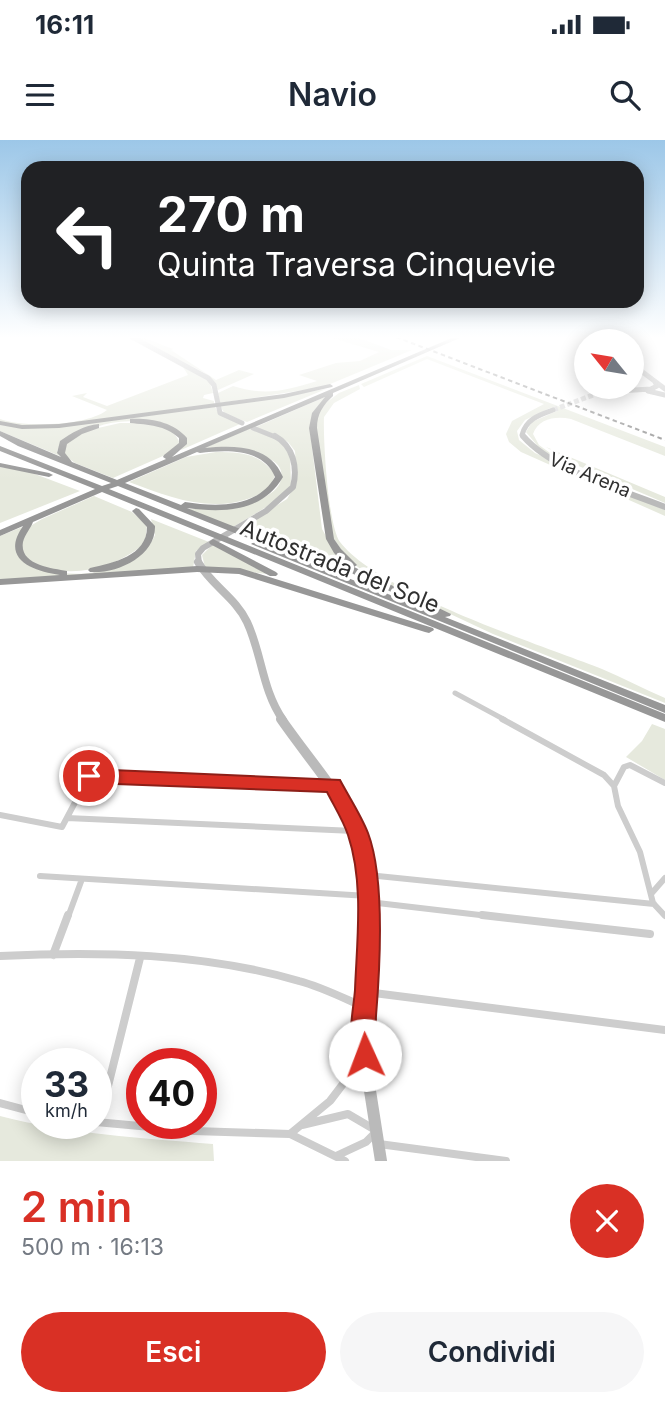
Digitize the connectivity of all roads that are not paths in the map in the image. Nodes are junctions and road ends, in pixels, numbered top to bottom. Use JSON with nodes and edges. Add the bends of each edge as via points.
{"nodes":[{"id":1,"x":214,"y":385,"type":"edge"},
{"id":2,"x":339,"y":385,"type":"edge"},
{"id":3,"x":343,"y":385,"type":"edge"},
{"id":4,"x":343,"y":385,"type":"edge"},
{"id":5,"x":345,"y":385,"type":"edge"},
{"id":6,"x":644,"y":391,"type":"edge"},
{"id":7,"x":665,"y":394,"type":"edge"},
{"id":8,"x":553,"y":410,"type":"tunnel mouth"},
{"id":9,"x":0,"y":423,"type":"edge"},
{"id":10,"x":242,"y":423,"type":"dead end"},
{"id":11,"x":253,"y":428,"type":"dead end"},
{"id":12,"x":0,"y":433,"type":"edge"},
{"id":13,"x":0,"y":442,"type":"edge"},
{"id":14,"x":0,"y":448,"type":"edge"},
{"id":15,"x":0,"y":455,"type":"edge"},
{"id":16,"x":180,"y":457,"type":"junction"},
{"id":17,"x":159,"y":461,"type":"junction"},
{"id":18,"x":0,"y":465,"type":"edge"},
{"id":19,"x":80,"y":468,"type":"junction"},
{"id":20,"x":49,"y":475,"type":"junction"},
{"id":21,"x":127,"y":477,"type":"junction"},
{"id":22,"x":158,"y":499,"type":"junction"},
{"id":23,"x":57,"y":507,"type":"junction"},
{"id":24,"x":665,"y":507,"type":"edge"},
{"id":25,"x":136,"y":511,"type":"junction"},
{"id":26,"x":0,"y":529,"type":"edge"},
{"id":27,"x":369,"y":576,"type":"junction"},
{"id":28,"x":0,"y":582,"type":"edge"},
{"id":29,"x":319,"y":594,"type":"junction"},
{"id":30,"x":584,"y":685,"type":"junction"},
{"id":31,"x":455,"y":693,"type":"dead end"},
{"id":32,"x":648,"y":702,"type":"junction"},
{"id":33,"x":665,"y":709,"type":"edge"},
{"id":34,"x":665,"y":718,"type":"edge"},
{"id":35,"x":98,"y":759,"type":"dead end"},
{"id":36,"x":89,"y":776,"type":"junction"},
{"id":37,"x":665,"y":782,"type":"edge"},
{"id":38,"x":333,"y":785,"type":"junction"},
{"id":39,"x":614,"y":786,"type":"junction"},
{"id":40,"x":0,"y":815,"type":"edge"},
{"id":41,"x":67,"y":818,"type":"junction"},
{"id":42,"x":356,"y":831,"type":"junction"},
{"id":43,"x":368,"y":875,"type":"junction"},
{"id":44,"x":40,"y":876,"type":"dead end"},
{"id":45,"x":82,"y":878,"type":"junction"},
{"id":46,"x":665,"y":878,"type":"edge"},
{"id":47,"x":651,"y":894,"type":"junction"},
{"id":48,"x":369,"y":899,"type":"junction"},
{"id":49,"x":654,"y":904,"type":"junction"},
{"id":50,"x":665,"y":916,"type":"edge"},
{"id":51,"x":650,"y":934,"type":"dead end"},
{"id":52,"x":53,"y":955,"type":"junction"},
{"id":53,"x":0,"y":956,"type":"edge"},
{"id":54,"x":140,"y":958,"type":"junction"},
{"id":55,"x":366,"y":992,"type":"junction"},
{"id":56,"x":365,"y":1007,"type":"junction"},
{"id":57,"x":665,"y":1030,"type":"edge"},
{"id":58,"x":363,"y":1032,"type":"junction"},
{"id":59,"x":112,"y":1067,"type":"edge"},
{"id":60,"x":0,"y":1103,"type":"edge"},
{"id":61,"x":21,"y":1109,"type":"edge"},
{"id":62,"x":112,"y":1123,"type":"edge"},
{"id":63,"x":302,"y":1125,"type":"junction"},
{"id":64,"x":290,"y":1134,"type":"junction"},
{"id":65,"x":378,"y":1138,"type":"junction"},
{"id":66,"x":341,"y":1158,"type":"edge"},
{"id":67,"x":382,"y":1161,"type":"edge"},
{"id":68,"x":506,"y":1161,"type":"edge"}],
"edges":[{"from":1,"to":10,"type":"street","via":[[220,413]]},
{"from":2,"to":9,"type":"highway","via":[[46,427]]},
{"from":3,"to":16,"type":"highway"},
{"from":4,"to":17,"type":"highway"},
{"from":5,"to":27,"type":"highway","via":[[319,407],[313,428],[330,539],[348,562]]},
{"from":6,"to":7,"type":"street"},
{"from":8,"to":24,"type":"street","name":"Via Arena","via":[[523,426],[522,435],[530,446]]},
{"from":11,"to":38,"type":"street","via":[[284,441],[292,450],[295,483],[281,500],[198,554],[202,569],[242,612],[252,631],[258,669],[274,706]]},
{"from":12,"to":19,"type":"highway"},
{"from":13,"to":32,"type":"highway","name":"Autostrada del Sole"},
{"from":14,"to":30,"type":"highway","name":"Autostrada del Sole"},
{"from":15,"to":20,"type":"highway"},
{"from":16,"to":21,"type":"highway"},
{"from":16,"to":22,"type":"highway","via":[[213,450],[246,452],[273,463],[279,477],[270,492],[233,506],[194,507]]},
{"from":17,"to":19,"type":"highway","via":[[183,444],[180,433],[155,424],[112,423],[79,432],[62,443],[61,453]]},
{"from":17,"to":21,"type":"highway"},
{"from":18,"to":20,"type":"highway"},
{"from":19,"to":22,"type":"highway"},
{"from":20,"to":25,"type":"highway"},
{"from":21,"to":23,"type":"highway"},
{"from":22,"to":27,"type":"highway"},
{"from":23,"to":25,"type":"highway","via":[[20,532],[15,551],[31,566],[65,573],[105,568],[137,554],[152,531]]},
{"from":23,"to":26,"type":"highway"},
{"from":25,"to":29,"type":"highway","via":[[207,538]]},
{"from":27,"to":32,"type":"highway"},
{"from":28,"to":29,"type":"highway","via":[[216,569],[256,574]]},
{"from":29,"to":30,"type":"highway"},
{"from":30,"to":34,"type":"highway","name":"Autostrada del Sole"},
{"from":31,"to":39,"type":"street","via":[[604,775]]},
{"from":32,"to":33,"type":"highway","name":"Autostrada del Sole"},
{"from":35,"to":36,"type":"street"},
{"from":36,"to":38,"type":"street"},
{"from":36,"to":41,"type":"street"},
{"from":37,"to":39,"type":"street","via":[[630,765]]},
{"from":38,"to":42,"type":"street"},
{"from":39,"to":47,"type":"street"},
{"from":40,"to":41,"type":"street","via":[[62,827]]},
{"from":41,"to":42,"type":"street"},
{"from":42,"to":43,"type":"street"},
{"from":43,"to":48,"type":"street"},
{"from":43,"to":49,"type":"street"},
{"from":44,"to":45,"type":"street"},
{"from":45,"to":48,"type":"street"},
{"from":45,"to":52,"type":"street"},
{"from":46,"to":47,"type":"street"},
{"from":47,"to":49,"type":"street"},
{"from":48,"to":51,"type":"street"},
{"from":48,"to":55,"type":"street"},
{"from":49,"to":50,"type":"street"},
{"from":52,"to":53,"type":"street"},
{"from":52,"to":54,"type":"street"},
{"from":54,"to":56,"type":"street","via":[[290,978]]},
{"from":54,"to":59,"type":"street"},
{"from":55,"to":56,"type":"street"},
{"from":55,"to":57,"type":"street"},
{"from":56,"to":58,"type":"street"},
{"from":58,"to":63,"type":"street","via":[[344,1084]]},
{"from":58,"to":65,"type":"street"},
{"from":60,"to":61,"type":"street"},
{"from":62,"to":64,"type":"street"},
{"from":63,"to":64,"type":"street"},
{"from":63,"to":65,"type":"street","via":[[346,1113],[356,1115]]},
{"from":64,"to":66,"type":"street"},
{"from":65,"to":66,"type":"street"},
{"from":65,"to":67,"type":"street"},
{"from":65,"to":68,"type":"street"}]}
